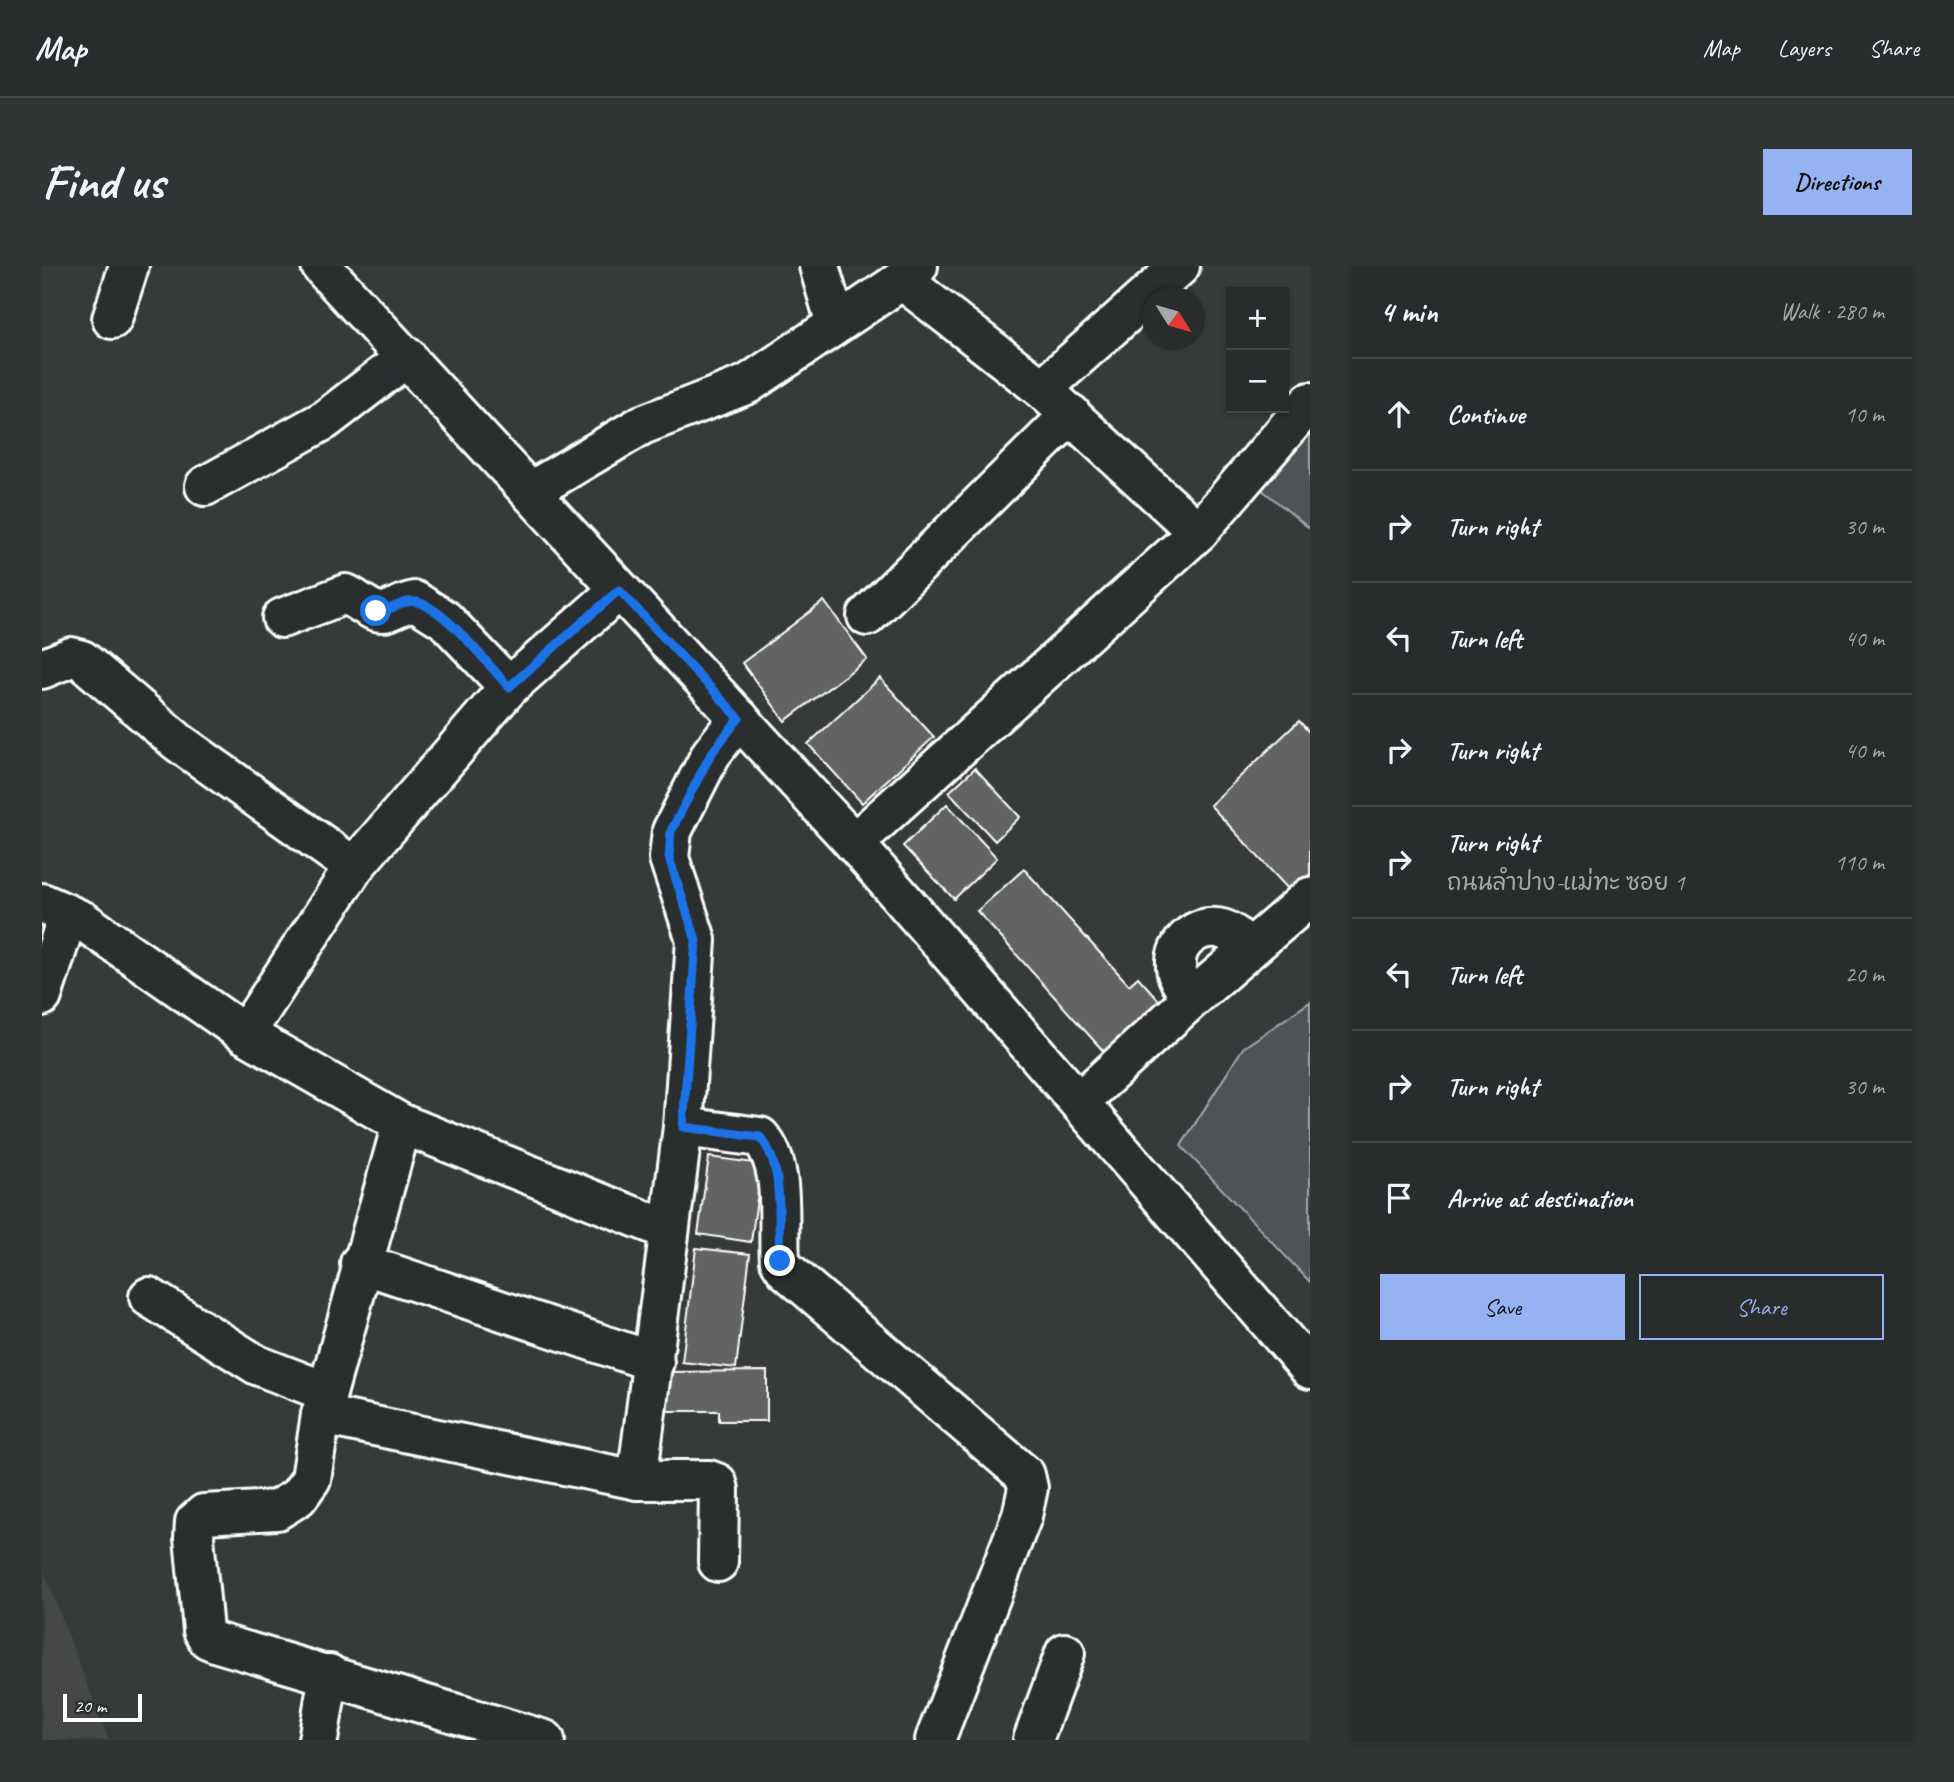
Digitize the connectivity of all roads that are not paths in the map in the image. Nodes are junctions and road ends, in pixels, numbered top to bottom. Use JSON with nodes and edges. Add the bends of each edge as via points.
{"nodes":[{"id":1,"x":129,"y":266,"type":"edge"},
{"id":2,"x":321,"y":266,"type":"edge"},
{"id":3,"x":819,"y":266,"type":"edge"},
{"id":4,"x":1180,"y":266,"type":"edge"},
{"id":5,"x":910,"y":273,"type":"edge"},
{"id":6,"x":112,"y":319,"type":"dead end"},
{"id":7,"x":836,"y":324,"type":"junction"},
{"id":8,"x":407,"y":357,"type":"junction"},
{"id":9,"x":1042,"y":389,"type":"junction"},
{"id":10,"x":1310,"y":402,"type":"edge"},
{"id":11,"x":1071,"y":414,"type":"junction"},
{"id":12,"x":205,"y":486,"type":"dead end"},
{"id":13,"x":531,"y":491,"type":"junction"},
{"id":14,"x":1198,"y":532,"type":"junction"},
{"id":15,"x":619,"y":590,"type":"junction"},
{"id":16,"x":867,"y":616,"type":"dead end"},
{"id":17,"x":282,"y":618,"type":"dead end"},
{"id":18,"x":42,"y":670,"type":"edge"},
{"id":19,"x":509,"y":687,"type":"junction"},
{"id":20,"x":739,"y":718,"type":"junction"},
{"id":21,"x":854,"y":843,"type":"junction"},
{"id":22,"x":354,"y":867,"type":"junction"},
{"id":23,"x":1310,"y":897,"type":"edge"},
{"id":24,"x":55,"y":909,"type":"edge"},
{"id":25,"x":42,"y":996,"type":"edge"},
{"id":26,"x":245,"y":1034,"type":"junction"},
{"id":27,"x":1079,"y":1102,"type":"junction"},
{"id":28,"x":402,"y":1124,"type":"junction"},
{"id":29,"x":683,"y":1127,"type":"junction"},
{"id":30,"x":668,"y":1230,"type":"junction"},
{"id":31,"x":360,"y":1263,"type":"junction"},
{"id":32,"x":149,"y":1297,"type":"dead end"},
{"id":33,"x":654,"y":1362,"type":"junction"},
{"id":34,"x":1310,"y":1369,"type":"edge"},
{"id":35,"x":324,"y":1404,"type":"junction"},
{"id":36,"x":637,"y":1480,"type":"junction"},
{"id":37,"x":719,"y":1562,"type":"dead end"},
{"id":38,"x":1065,"y":1653,"type":"dead end"},
{"id":39,"x":329,"y":1674,"type":"junction"},
{"id":40,"x":474,"y":1729,"type":"edge"},
{"id":41,"x":318,"y":1740,"type":"edge"},
{"id":42,"x":545,"y":1740,"type":"edge"},
{"id":43,"x":935,"y":1740,"type":"edge"},
{"id":44,"x":1033,"y":1740,"type":"edge"}],
"edges":[{"from":1,"to":6,"type":"street"},
{"from":2,"to":8,"type":"street"},
{"from":3,"to":7,"type":"street"},
{"from":4,"to":9,"type":"street"},
{"from":5,"to":7,"type":"street"},
{"from":5,"to":9,"type":"street"},
{"from":7,"to":13,"type":"street","via":[[748,384],[642,425]]},
{"from":8,"to":12,"type":"street","via":[[325,420]]},
{"from":8,"to":13,"type":"street"},
{"from":9,"to":11,"type":"street"},
{"from":10,"to":14,"type":"street"},
{"from":11,"to":14,"type":"street"},
{"from":11,"to":16,"type":"street"},
{"from":13,"to":15,"type":"street"},
{"from":14,"to":21,"type":"street"},
{"from":15,"to":19,"type":"street"},
{"from":15,"to":20,"type":"street"},
{"from":17,"to":19,"type":"street","via":[[346,594],[376,611],[387,612],[415,601],[445,620]]},
{"from":18,"to":22,"type":"street","via":[[71,657],[82,660],[178,742]]},
{"from":19,"to":22,"type":"street"},
{"from":20,"to":21,"type":"street"},
{"from":20,"to":29,"type":"street","via":[[711,754],[671,831],[669,858],[696,940]]},
{"from":21,"to":27,"type":"street"},
{"from":22,"to":26,"type":"street"},
{"from":23,"to":27,"type":"street"},
{"from":24,"to":25,"type":"street"},
{"from":24,"to":26,"type":"street","via":[[83,921]]},
{"from":26,"to":28,"type":"street"},
{"from":27,"to":34,"type":"street"},
{"from":28,"to":30,"type":"street"},
{"from":28,"to":31,"type":"street"},
{"from":29,"to":30,"type":"street"},
{"from":29,"to":43,"type":"street","via":[[760,1137],[775,1164],[780,1261],[786,1270],[1026,1475],[1022,1516]]},
{"from":30,"to":33,"type":"street"},
{"from":31,"to":33,"type":"street"},
{"from":31,"to":35,"type":"street"},
{"from":32,"to":35,"type":"street"},
{"from":33,"to":36,"type":"street"},
{"from":35,"to":36,"type":"street"},
{"from":35,"to":39,"type":"street","via":[[311,1479],[298,1497],[277,1510],[204,1514],[195,1522],[194,1538],[203,1630],[208,1639]]},
{"from":36,"to":37,"type":"street","via":[[717,1483]]},
{"from":38,"to":44,"type":"street"},
{"from":39,"to":40,"type":"street"},
{"from":39,"to":41,"type":"street"},
{"from":40,"to":42,"type":"street"}]}
